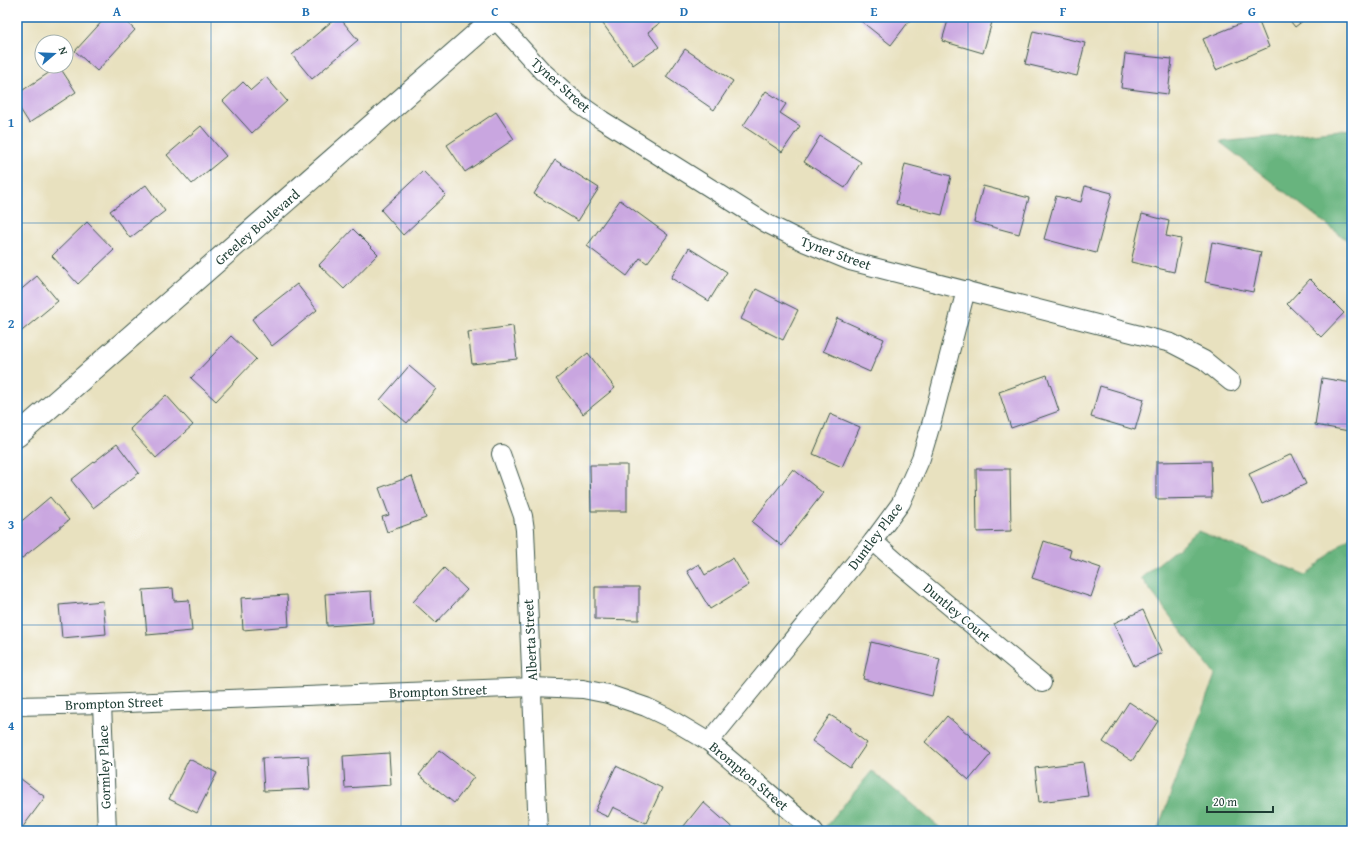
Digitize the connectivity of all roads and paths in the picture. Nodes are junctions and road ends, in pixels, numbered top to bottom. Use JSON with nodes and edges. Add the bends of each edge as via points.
{"nodes":[{"id":1,"x":496,"y":18,"type":"edge"},
{"id":2,"x":966,"y":290,"type":"junction"},
{"id":3,"x":1231,"y":382,"type":"dead end"},
{"id":4,"x":17,"y":436,"type":"edge"},
{"id":5,"x":501,"y":454,"type":"dead end"},
{"id":6,"x":873,"y":541,"type":"junction"},
{"id":7,"x":1042,"y":683,"type":"dead end"},
{"id":8,"x":532,"y":687,"type":"junction"},
{"id":9,"x":102,"y":704,"type":"junction"},
{"id":10,"x":17,"y":706,"type":"edge"},
{"id":11,"x":709,"y":742,"type":"junction"},
{"id":12,"x":107,"y":831,"type":"edge"},
{"id":13,"x":538,"y":831,"type":"edge"},
{"id":14,"x":814,"y":831,"type":"edge"}],
"edges":[{"from":1,"to":2,"type":"street","name":"Tyner Street","via":[[542,71],[579,104],[766,223],[850,261]]},
{"from":1,"to":4,"type":"street","name":"Greeley Boulevard"},
{"from":2,"to":3,"type":"street","name":"Tyner Street","via":[[1171,343],[1204,360]]},
{"from":2,"to":6,"type":"street","name":"Duntley Place","via":[[921,458],[901,503]]},
{"from":5,"to":8,"type":"street","name":"Alberta Street","via":[[523,516],[525,530]]},
{"from":6,"to":7,"type":"street","name":"Duntley Court"},
{"from":6,"to":11,"type":"street","name":"Duntley Place"},
{"from":8,"to":9,"type":"street","name":"Brompton Street"},
{"from":8,"to":11,"type":"street","name":"Brompton Street","via":[[583,689],[608,694],[646,707]]},
{"from":8,"to":13,"type":"street","name":"Alberta Street"},
{"from":9,"to":10,"type":"street","name":"Brompton Street"},
{"from":9,"to":12,"type":"street","name":"Gormley Place"},
{"from":11,"to":14,"type":"street","name":"Brompton Street"}]}
